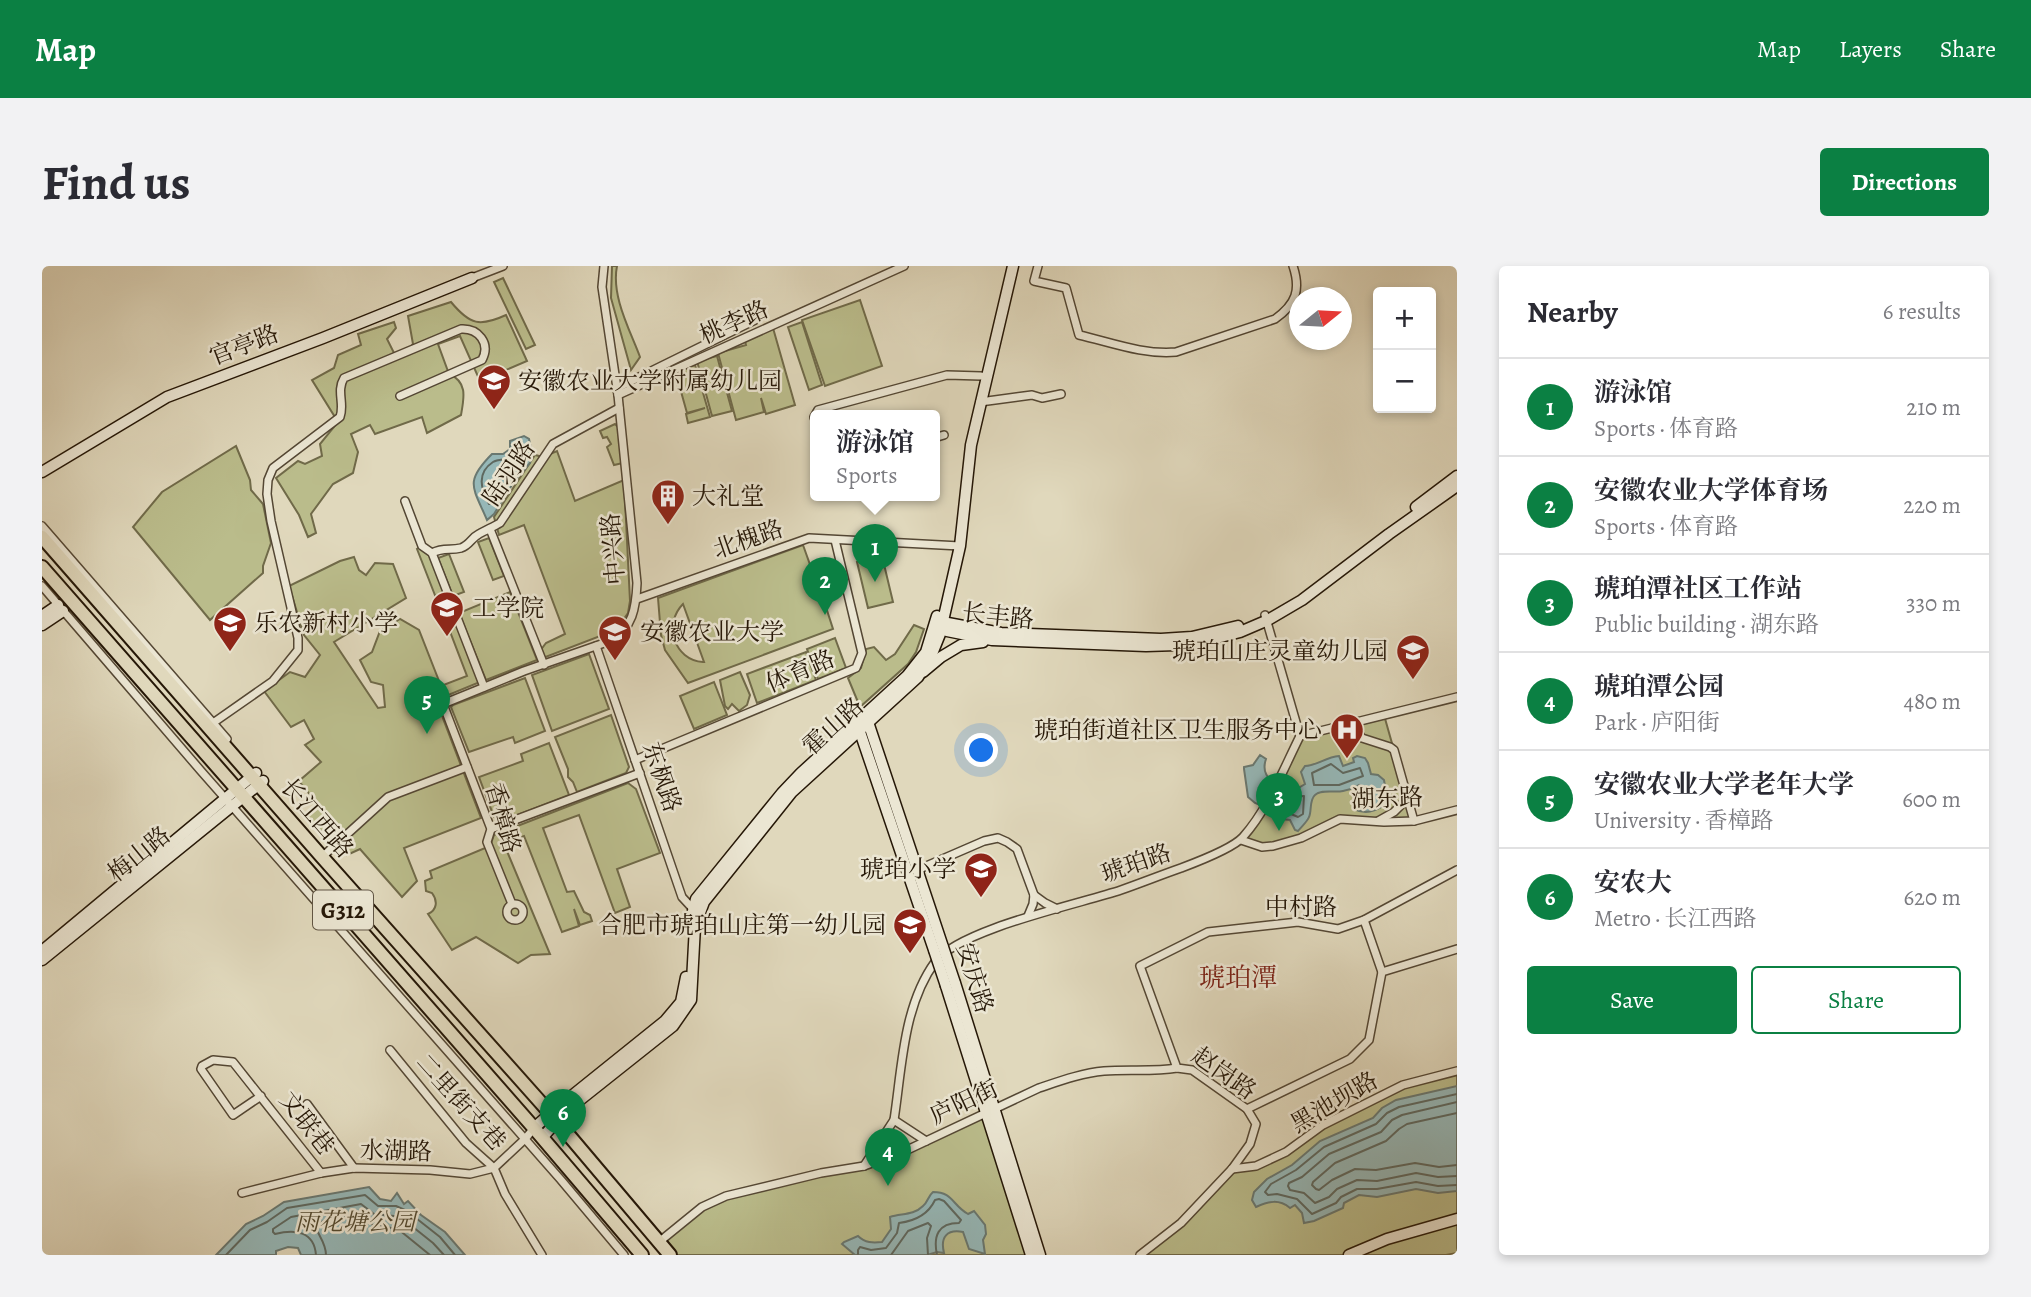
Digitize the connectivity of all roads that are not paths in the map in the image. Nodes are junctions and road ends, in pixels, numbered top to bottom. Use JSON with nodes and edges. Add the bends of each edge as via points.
{"nodes":[{"id":1,"x":503,"y":266,"type":"edge"},
{"id":2,"x":604,"y":266,"type":"edge"},
{"id":3,"x":904,"y":266,"type":"edge"},
{"id":4,"x":1008,"y":266,"type":"edge"},
{"id":5,"x":1013,"y":266,"type":"edge"},
{"id":6,"x":1038,"y":266,"type":"edge"},
{"id":7,"x":1293,"y":266,"type":"edge"},
{"id":8,"x":472,"y":278,"type":"joint"},
{"id":9,"x":755,"y":320,"type":"dead end"},
{"id":10,"x":981,"y":376,"type":"junction"},
{"id":11,"x":617,"y":392,"type":"junction"},
{"id":12,"x":1061,"y":394,"type":"dead end"},
{"id":13,"x":400,"y":396,"type":"dead end"},
{"id":14,"x":980,"y":402,"type":"junction"},
{"id":15,"x":619,"y":408,"type":"junction"},
{"id":16,"x":818,"y":410,"type":"edge"},
{"id":17,"x":944,"y":435,"type":"dead end"},
{"id":18,"x":940,"y":436,"type":"edge"},
{"id":19,"x":42,"y":472,"type":"edge"},
{"id":20,"x":1457,"y":476,"type":"edge"},
{"id":21,"x":1457,"y":486,"type":"edge"},
{"id":22,"x":405,"y":500,"type":"dead end"},
{"id":23,"x":42,"y":526,"type":"edge"},
{"id":24,"x":490,"y":529,"type":"junction"},
{"id":25,"x":42,"y":537,"type":"edge"},
{"id":26,"x":835,"y":540,"type":"junction"},
{"id":27,"x":957,"y":546,"type":"junction"},
{"id":28,"x":432,"y":553,"type":"junction"},
{"id":29,"x":42,"y":567,"type":"edge"},
{"id":30,"x":42,"y":586,"type":"edge"},
{"id":31,"x":636,"y":599,"type":"junction"},
{"id":32,"x":61,"y":608,"type":"junction"},
{"id":33,"x":42,"y":616,"type":"edge"},
{"id":34,"x":1266,"y":617,"type":"junction"},
{"id":35,"x":940,"y":623,"type":"junction"},
{"id":36,"x":42,"y":625,"type":"edge"},
{"id":37,"x":992,"y":640,"type":"junction"},
{"id":38,"x":596,"y":646,"type":"junction"},
{"id":39,"x":544,"y":664,"type":"junction"},
{"id":40,"x":918,"y":677,"type":"junction"},
{"id":41,"x":484,"y":687,"type":"junction"},
{"id":42,"x":1457,"y":697,"type":"edge"},
{"id":43,"x":443,"y":704,"type":"joint"},
{"id":44,"x":867,"y":718,"type":"junction"},
{"id":45,"x":213,"y":723,"type":"junction"},
{"id":46,"x":1352,"y":723,"type":"junction"},
{"id":47,"x":858,"y":727,"type":"junction"},
{"id":48,"x":1300,"y":736,"type":"junction"},
{"id":49,"x":635,"y":760,"type":"junction"},
{"id":50,"x":467,"y":767,"type":"junction"},
{"id":51,"x":640,"y":774,"type":"junction"},
{"id":52,"x":258,"y":779,"type":"junction"},
{"id":53,"x":235,"y":798,"type":"junction"},
{"id":54,"x":1407,"y":799,"type":"junction"},
{"id":55,"x":1457,"y":810,"type":"edge"},
{"id":56,"x":1378,"y":821,"type":"junction"},
{"id":57,"x":1413,"y":821,"type":"junction"},
{"id":58,"x":491,"y":829,"type":"junction"},
{"id":59,"x":1241,"y":840,"type":"junction"},
{"id":60,"x":324,"y":855,"type":"junction"},
{"id":61,"x":917,"y":870,"type":"junction"},
{"id":62,"x":1457,"y":870,"type":"edge"},
{"id":63,"x":1034,"y":895,"type":"junction"},
{"id":64,"x":512,"y":904,"type":"dead end"},
{"id":65,"x":1057,"y":909,"type":"junction"},
{"id":66,"x":696,"y":912,"type":"junction"},
{"id":67,"x":1028,"y":916,"type":"junction"},
{"id":68,"x":1364,"y":920,"type":"junction"},
{"id":69,"x":939,"y":948,"type":"junction"},
{"id":70,"x":1457,"y":949,"type":"edge"},
{"id":71,"x":42,"y":951,"type":"edge"},
{"id":72,"x":42,"y":960,"type":"edge"},
{"id":73,"x":1140,"y":966,"type":"joint"},
{"id":74,"x":1382,"y":972,"type":"junction"},
{"id":75,"x":390,"y":1050,"type":"dead end"},
{"id":76,"x":1177,"y":1068,"type":"junction"},
{"id":77,"x":1457,"y":1072,"type":"edge"},
{"id":78,"x":261,"y":1096,"type":"junction"},
{"id":79,"x":307,"y":1104,"type":"dead end"},
{"id":80,"x":1247,"y":1109,"type":"junction"},
{"id":81,"x":990,"y":1111,"type":"junction"},
{"id":82,"x":555,"y":1116,"type":"junction"},
{"id":83,"x":894,"y":1120,"type":"junction"},
{"id":84,"x":538,"y":1133,"type":"junction"},
{"id":85,"x":525,"y":1139,"type":"junction"},
{"id":86,"x":926,"y":1141,"type":"junction"},
{"id":87,"x":864,"y":1166,"type":"junction"},
{"id":88,"x":354,"y":1168,"type":"junction"},
{"id":89,"x":494,"y":1168,"type":"junction"},
{"id":90,"x":1231,"y":1169,"type":"junction"},
{"id":91,"x":321,"y":1173,"type":"junction"},
{"id":92,"x":242,"y":1193,"type":"dead end"},
{"id":93,"x":1457,"y":1219,"type":"edge"},
{"id":94,"x":661,"y":1241,"type":"junction"},
{"id":95,"x":542,"y":1255,"type":"edge"},
{"id":96,"x":624,"y":1255,"type":"edge"},
{"id":97,"x":642,"y":1255,"type":"edge"},
{"id":98,"x":673,"y":1255,"type":"edge"},
{"id":99,"x":1031,"y":1255,"type":"edge"},
{"id":100,"x":1040,"y":1255,"type":"edge"},
{"id":101,"x":1140,"y":1255,"type":"edge"},
{"id":102,"x":1349,"y":1255,"type":"edge"}],
"edges":[{"from":1,"to":8,"type":"street"},
{"from":2,"to":11,"type":"street","name":"中兴路"},
{"from":3,"to":11,"type":"street","name":"桃李路"},
{"from":4,"to":10,"type":"main road","name":"霍山路"},
{"from":5,"to":14,"type":"main road","name":"霍山路"},
{"from":6,"to":7,"type":"street","via":[[1034,281],[1066,288],[1079,335],[1164,353],[1286,312],[1297,292]]},
{"from":8,"to":19,"type":"main road","name":"官亭路","via":[[167,397]]},
{"from":9,"to":11,"type":"street"},
{"from":10,"to":16,"type":"street","via":[[947,375]]},
{"from":10,"to":27,"type":"main road","name":"霍山路","via":[[966,442]]},
{"from":11,"to":15,"type":"street","name":"中兴路"},
{"from":12,"to":14,"type":"street"},
{"from":13,"to":45,"type":"street","via":[[482,360],[485,344],[481,337],[461,329],[344,378],[340,417],[274,468],[267,494],[298,650],[273,681]]},
{"from":14,"to":27,"type":"main road","name":"霍山路"},
{"from":15,"to":24,"type":"street","name":"陆羽路","via":[[553,444],[500,523]]},
{"from":15,"to":31,"type":"street","name":"中兴路"},
{"from":17,"to":18,"type":"street"},
{"from":20,"to":34,"type":"main road","name":"长丰路"},
{"from":21,"to":34,"type":"main road","name":"长丰路","via":[[1302,600]]},
{"from":22,"to":28,"type":"street","via":[[422,546]]},
{"from":23,"to":45,"type":"street"},
{"from":24,"to":28,"type":"street","name":"陆羽路","via":[[468,545]]},
{"from":24,"to":39,"type":"street"},
{"from":25,"to":52,"type":"highway","name":"长江西路","number":"G312"},
{"from":26,"to":27,"type":"street","name":"北槐路"},
{"from":26,"to":31,"type":"street","name":"北槐路","via":[[809,538]]},
{"from":26,"to":49,"type":"street","name":"体育路","via":[[863,653],[856,667]]},
{"from":27,"to":35,"type":"main road","name":"霍山路"},
{"from":28,"to":41,"type":"street"},
{"from":29,"to":53,"type":"highway","name":"长江西路","number":"G312"},
{"from":30,"to":32,"type":"street"},
{"from":31,"to":38,"type":"street","name":"中兴路","via":[[631,621],[621,635]]},
{"from":32,"to":33,"type":"main road"},
{"from":32,"to":36,"type":"main road"},
{"from":32,"to":53,"type":"street","via":[[172,737]]},
{"from":34,"to":35,"type":"main road","name":"长丰路","via":[[1192,637],[1161,639],[1001,633]]},
{"from":34,"to":37,"type":"main road","name":"长丰路","via":[[1240,632],[1177,645]]},
{"from":34,"to":48,"type":"street"},
{"from":35,"to":37,"type":"main road","name":"长丰路","via":[[947,631]]},
{"from":35,"to":40,"type":"main road","name":"霍山路","via":[[932,654]]},
{"from":35,"to":44,"type":"main road","name":"霍山路","via":[[926,652]]},
{"from":37,"to":40,"type":"main road","via":[[961,645]]},
{"from":38,"to":39,"type":"street","name":"中兴路"},
{"from":38,"to":49,"type":"street","name":"东枫路"},
{"from":39,"to":41,"type":"street","name":"中兴路"},
{"from":40,"to":44,"type":"main road","name":"霍山路"},
{"from":41,"to":43,"type":"street","name":"中兴路"},
{"from":42,"to":46,"type":"street"},
{"from":43,"to":50,"type":"street","name":"香樟路"},
{"from":44,"to":47,"type":"main road","name":"霍山路"},
{"from":44,"to":61,"type":"main road","name":"安庆路"},
{"from":45,"to":52,"type":"street"},
{"from":46,"to":48,"type":"street"},
{"from":46,"to":54,"type":"street","via":[[1362,738],[1394,750]]},
{"from":47,"to":66,"type":"main road","name":"霍山路","via":[[782,793],[696,899]]},
{"from":47,"to":69,"type":"main road","name":"安庆路"},
{"from":48,"to":59,"type":"street","name":"琥珀路"},
{"from":49,"to":51,"type":"street","name":"东枫路"},
{"from":50,"to":58,"type":"street","name":"香樟路"},
{"from":50,"to":60,"type":"street","via":[[388,797]]},
{"from":51,"to":58,"type":"street"},
{"from":51,"to":66,"type":"street","name":"东枫路","via":[[682,897]]},
{"from":52,"to":53,"type":"main road","name":"梅山路"},
{"from":52,"to":60,"type":"highway","name":"长江西路","number":"G312"},
{"from":53,"to":71,"type":"main road","name":"梅山路"},
{"from":53,"to":72,"type":"main road","name":"梅山路"},
{"from":53,"to":84,"type":"highway","name":"长江西路","number":"G312"},
{"from":53,"to":85,"type":"street"},
{"from":54,"to":56,"type":"street"},
{"from":54,"to":57,"type":"street"},
{"from":55,"to":57,"type":"street","name":"湖东路"},
{"from":56,"to":57,"type":"street","name":"湖东路"},
{"from":56,"to":59,"type":"street","name":"湖东路","via":[[1340,819],[1273,846]]},
{"from":58,"to":64,"type":"street","name":"香樟路","via":[[487,842]]},
{"from":59,"to":65,"type":"street","name":"琥珀路","via":[[1202,860]]},
{"from":60,"to":82,"type":"highway","name":"长江西路","number":"G312"},
{"from":61,"to":63,"type":"street","via":[[998,838],[1017,849]]},
{"from":61,"to":69,"type":"main road","name":"安庆路"},
{"from":62,"to":68,"type":"street","name":"中村路"},
{"from":63,"to":65,"type":"street"},
{"from":63,"to":67,"type":"street"},
{"from":65,"to":67,"type":"street","name":"琥珀路"},
{"from":66,"to":82,"type":"main road","name":"霍山路","via":[[691,1000],[673,1026]]},
{"from":67,"to":83,"type":"street","name":"琥珀路","via":[[961,942],[936,960],[909,1017]]},
{"from":68,"to":73,"type":"street","name":"中村路","via":[[1338,929],[1298,922],[1208,932]]},
{"from":68,"to":74,"type":"street"},
{"from":69,"to":81,"type":"main road","name":"安庆路","bridge":true},
{"from":70,"to":74,"type":"street"},
{"from":73,"to":76,"type":"street","name":"赵岗路"},
{"from":74,"to":80,"type":"street","via":[[1369,1040],[1350,1059]]},
{"from":75,"to":89,"type":"street","name":"二里街支巷","via":[[466,1143]]},
{"from":76,"to":80,"type":"street","name":"赵岗路","via":[[1192,1070]]},
{"from":76,"to":81,"type":"street","name":"庐阳街","via":[[1081,1075]]},
{"from":77,"to":90,"type":"street","name":"黑池坝路","via":[[1403,1085],[1323,1125],[1286,1153],[1255,1166]]},
{"from":78,"to":78,"type":"street","name":"文联巷","via":[[233,1062],[213,1060],[202,1066],[233,1115]]},
{"from":78,"to":91,"type":"street","name":"文联巷"},
{"from":79,"to":88,"type":"street"},
{"from":80,"to":90,"type":"street","name":"赵岗路","via":[[1256,1124],[1250,1144]]},
{"from":81,"to":86,"type":"street","name":"庐阳街"},
{"from":81,"to":99,"type":"main road","name":"安庆路"},
{"from":81,"to":100,"type":"main road","name":"安庆路"},
{"from":82,"to":84,"type":"main road","name":"霍山路"},
{"from":82,"to":94,"type":"highway","name":"长江西路","number":"G312"},
{"from":83,"to":86,"type":"street"},
{"from":83,"to":87,"type":"street"},
{"from":84,"to":85,"type":"street"},
{"from":84,"to":97,"type":"highway","name":"长江西路","number":"G312"},
{"from":85,"to":89,"type":"street"},
{"from":85,"to":96,"type":"street"},
{"from":86,"to":87,"type":"street","name":"庐阳街"},
{"from":87,"to":94,"type":"street","name":"庐阳街","via":[[726,1196],[702,1207]]},
{"from":88,"to":89,"type":"street","name":"水湖路","via":[[470,1174]]},
{"from":88,"to":91,"type":"street","name":"水湖路"},
{"from":89,"to":95,"type":"street","name":"二里街支巷"},
{"from":90,"to":101,"type":"street","name":"赵岗路","via":[[1181,1223]]},
{"from":91,"to":92,"type":"street","name":"水湖路"},
{"from":93,"to":102,"type":"main road"},
{"from":94,"to":98,"type":"highway","name":"长江西路","number":"G312"}]}
